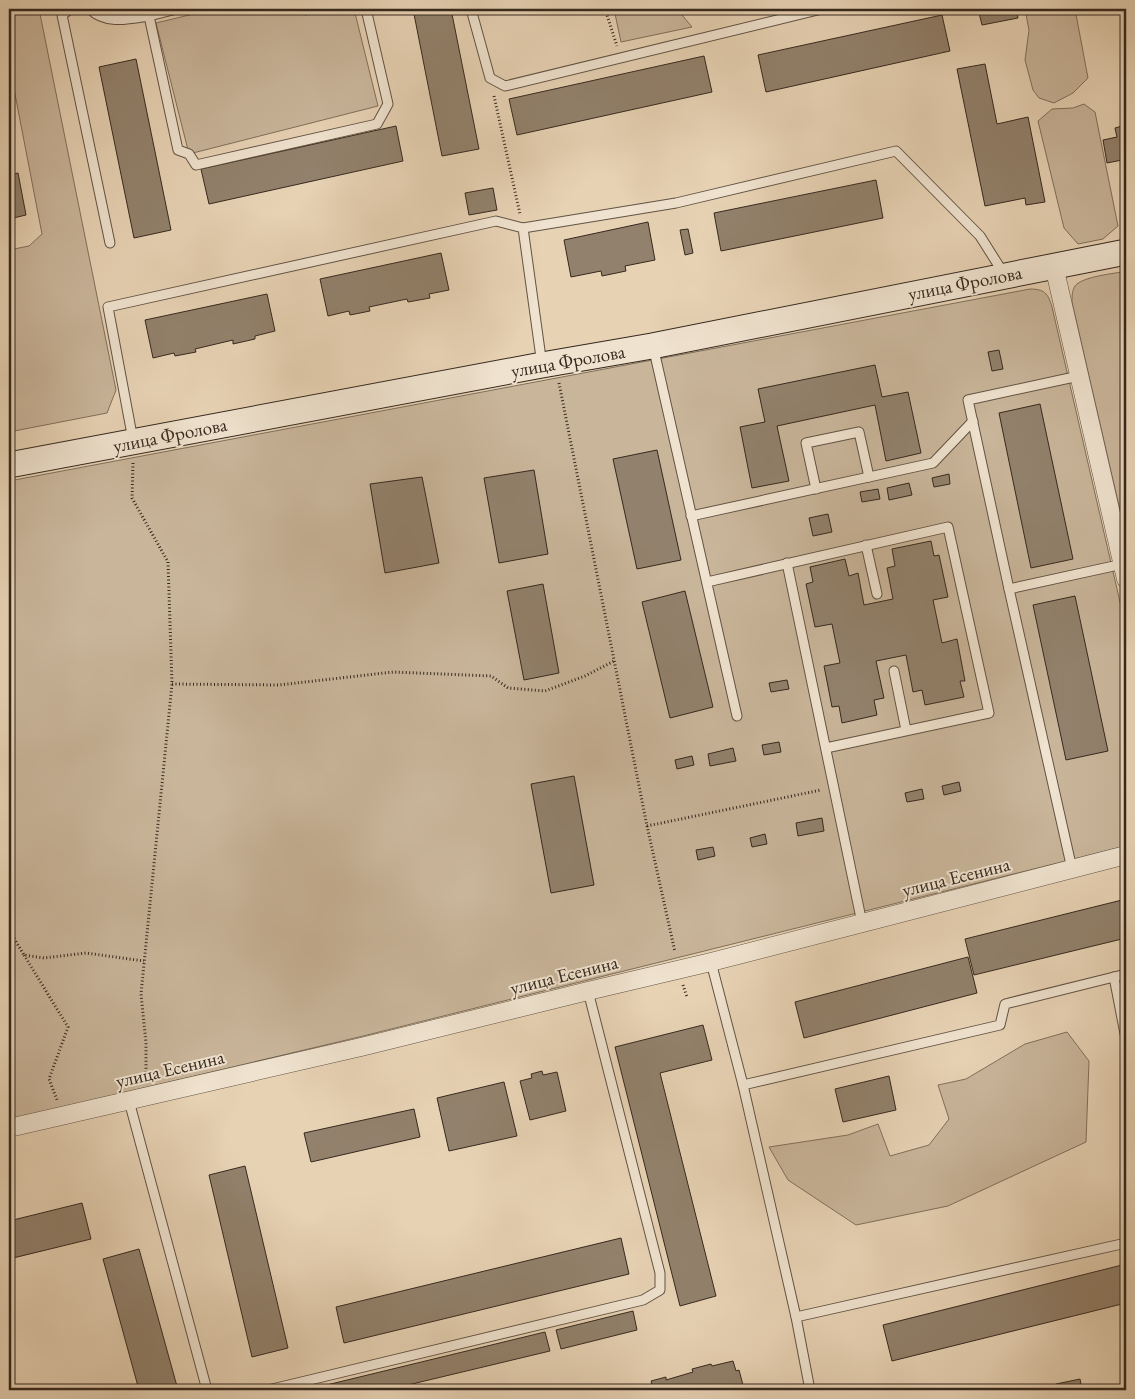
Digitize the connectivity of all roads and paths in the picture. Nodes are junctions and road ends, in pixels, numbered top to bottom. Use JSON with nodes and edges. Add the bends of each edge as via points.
{"nodes":[{"id":1,"x":70,"y":9,"type":"edge"},
{"id":2,"x":90,"y":9,"type":"edge"},
{"id":3,"x":178,"y":9,"type":"edge"},
{"id":4,"x":366,"y":9,"type":"edge"},
{"id":5,"x":471,"y":9,"type":"edge"},
{"id":6,"x":605,"y":9,"type":"edge"},
{"id":7,"x":822,"y":9,"type":"edge"},
{"id":8,"x":149,"y":16,"type":"junction"},
{"id":9,"x":620,"y":58,"type":"junction"},
{"id":10,"x":490,"y":78,"type":"junction"},
{"id":11,"x":523,"y":228,"type":"junction"},
{"id":12,"x":110,"y":243,"type":"dead end"},
{"id":13,"x":1126,"y":252,"type":"edge"},
{"id":14,"x":1054,"y":266,"type":"junction"},
{"id":15,"x":1004,"y":275,"type":"junction"},
{"id":16,"x":652,"y":346,"type":"junction"},
{"id":17,"x":548,"y":364,"type":"junction"},
{"id":18,"x":1079,"y":376,"type":"junction"},
{"id":19,"x":973,"y":421,"type":"junction"},
{"id":20,"x":133,"y":442,"type":"junction"},
{"id":21,"x":9,"y":465,"type":"edge"},
{"id":22,"x":869,"y":477,"type":"junction"},
{"id":23,"x":816,"y":489,"type":"junction"},
{"id":24,"x":692,"y":516,"type":"junction"},
{"id":25,"x":866,"y":545,"type":"junction"},
{"id":26,"x":787,"y":563,"type":"junction"},
{"id":27,"x":1125,"y":571,"type":"edge"},
{"id":28,"x":706,"y":582,"type":"junction"},
{"id":29,"x":1009,"y":589,"type":"junction"},
{"id":30,"x":877,"y":594,"type":"dead end"},
{"id":31,"x":614,"y":661,"type":"junction"},
{"id":32,"x":894,"y":672,"type":"dead end"},
{"id":33,"x":172,"y":684,"type":"junction"},
{"id":34,"x":737,"y":716,"type":"dead end"},
{"id":35,"x":906,"y":730,"type":"junction"},
{"id":36,"x":826,"y":748,"type":"junction"},
{"id":37,"x":834,"y":787,"type":"junction"},
{"id":38,"x":647,"y":826,"type":"junction"},
{"id":39,"x":1126,"y":854,"type":"edge"},
{"id":40,"x":1072,"y":869,"type":"junction"},
{"id":41,"x":862,"y":923,"type":"junction"},
{"id":42,"x":9,"y":934,"type":"edge"},
{"id":43,"x":24,"y":955,"type":"junction"},
{"id":44,"x":144,"y":961,"type":"junction"},
{"id":45,"x":711,"y":962,"type":"junction"},
{"id":46,"x":679,"y":970,"type":"junction"},
{"id":47,"x":1126,"y":974,"type":"edge"},
{"id":48,"x":1114,"y":977,"type":"junction"},
{"id":49,"x":588,"y":991,"type":"junction"},
{"id":50,"x":1126,"y":1039,"type":"edge"},
{"id":51,"x":743,"y":1086,"type":"junction"},
{"id":52,"x":137,"y":1099,"type":"junction"},
{"id":53,"x":60,"y":1108,"type":"dead end"},
{"id":54,"x":9,"y":1128,"type":"edge"},
{"id":55,"x":1126,"y":1243,"type":"edge"},
{"id":56,"x":796,"y":1317,"type":"junction"},
{"id":57,"x":207,"y":1390,"type":"edge"},
{"id":58,"x":268,"y":1390,"type":"edge"},
{"id":59,"x":810,"y":1390,"type":"edge"}],
"edges":[{"from":1,"to":12,"type":"lane","via":[[62,15]]},
{"from":2,"to":8,"type":"lane","via":[[95,15],[119,20]]},
{"from":3,"to":8,"type":"lane"},
{"from":4,"to":8,"type":"lane","via":[[388,104],[377,124],[196,165],[189,154],[178,150]]},
{"from":5,"to":10,"type":"lane"},
{"from":6,"to":9,"type":"path"},
{"from":7,"to":9,"type":"lane"},
{"from":9,"to":10,"type":"lane","via":[[505,86]]},
{"from":10,"to":11,"type":"path"},
{"from":11,"to":15,"type":"lane","via":[[676,202],[896,151],[980,236]]},
{"from":11,"to":17,"type":"lane"},
{"from":11,"to":20,"type":"lane","via":[[496,221],[108,307]]},
{"from":13,"to":14,"type":"street","name":"улица Фролова"},
{"from":14,"to":15,"type":"street","name":"улица Фролова"},
{"from":14,"to":18,"type":"street"},
{"from":15,"to":16,"type":"street","name":"улица Фролова"},
{"from":16,"to":17,"type":"street","name":"улица Фролова"},
{"from":16,"to":24,"type":"lane"},
{"from":17,"to":20,"type":"street","name":"улица Фролова"},
{"from":17,"to":31,"type":"path"},
{"from":18,"to":19,"type":"lane","via":[[968,400]]},
{"from":18,"to":27,"type":"street"},
{"from":19,"to":22,"type":"lane","via":[[934,463]]},
{"from":19,"to":29,"type":"lane"},
{"from":20,"to":21,"type":"street","name":"улица Фролова"},
{"from":20,"to":33,"type":"path","via":[[132,498],[168,562]]},
{"from":22,"to":23,"type":"lane"},
{"from":22,"to":23,"type":"lane","via":[[859,432],[806,443]]},
{"from":23,"to":24,"type":"lane"},
{"from":24,"to":28,"type":"lane"},
{"from":25,"to":26,"type":"lane"},
{"from":25,"to":30,"type":"lane"},
{"from":25,"to":35,"type":"lane","via":[[948,527],[989,712]]},
{"from":26,"to":28,"type":"lane"},
{"from":26,"to":36,"type":"lane"},
{"from":27,"to":29,"type":"lane"},
{"from":28,"to":34,"type":"lane"},
{"from":29,"to":40,"type":"lane"},
{"from":31,"to":33,"type":"path","via":[[546,691],[508,688],[491,676],[393,672],[279,685]]},
{"from":31,"to":38,"type":"path"},
{"from":32,"to":35,"type":"lane"},
{"from":33,"to":44,"type":"path"},
{"from":35,"to":36,"type":"lane"},
{"from":36,"to":37,"type":"lane"},
{"from":37,"to":38,"type":"path"},
{"from":37,"to":41,"type":"lane"},
{"from":38,"to":46,"type":"path"},
{"from":39,"to":40,"type":"street","name":"улица Есенина"},
{"from":40,"to":41,"type":"street","name":"улица Есенина"},
{"from":41,"to":45,"type":"street","name":"улица Есенина"},
{"from":42,"to":43,"type":"path"},
{"from":43,"to":44,"type":"path","via":[[44,958],[86,953]]},
{"from":43,"to":53,"type":"path","via":[[68,1027],[49,1079]]},
{"from":44,"to":52,"type":"path","via":[[141,994],[146,1043]]},
{"from":45,"to":46,"type":"street","name":"улица Есенина"},
{"from":45,"to":51,"type":"lane"},
{"from":46,"to":49,"type":"street","name":"улица Есенина"},
{"from":47,"to":48,"type":"lane"},
{"from":48,"to":50,"type":"lane"},
{"from":48,"to":51,"type":"lane","via":[[1005,1004],[1000,1025]]},
{"from":49,"to":52,"type":"street","name":"улица Есенина"},
{"from":49,"to":58,"type":"lane","via":[[660,1273],[660,1290],[643,1300]]},
{"from":51,"to":56,"type":"lane"},
{"from":52,"to":54,"type":"street","name":"улица Есенина"},
{"from":52,"to":57,"type":"lane"},
{"from":55,"to":56,"type":"lane"},
{"from":56,"to":59,"type":"lane"}]}
